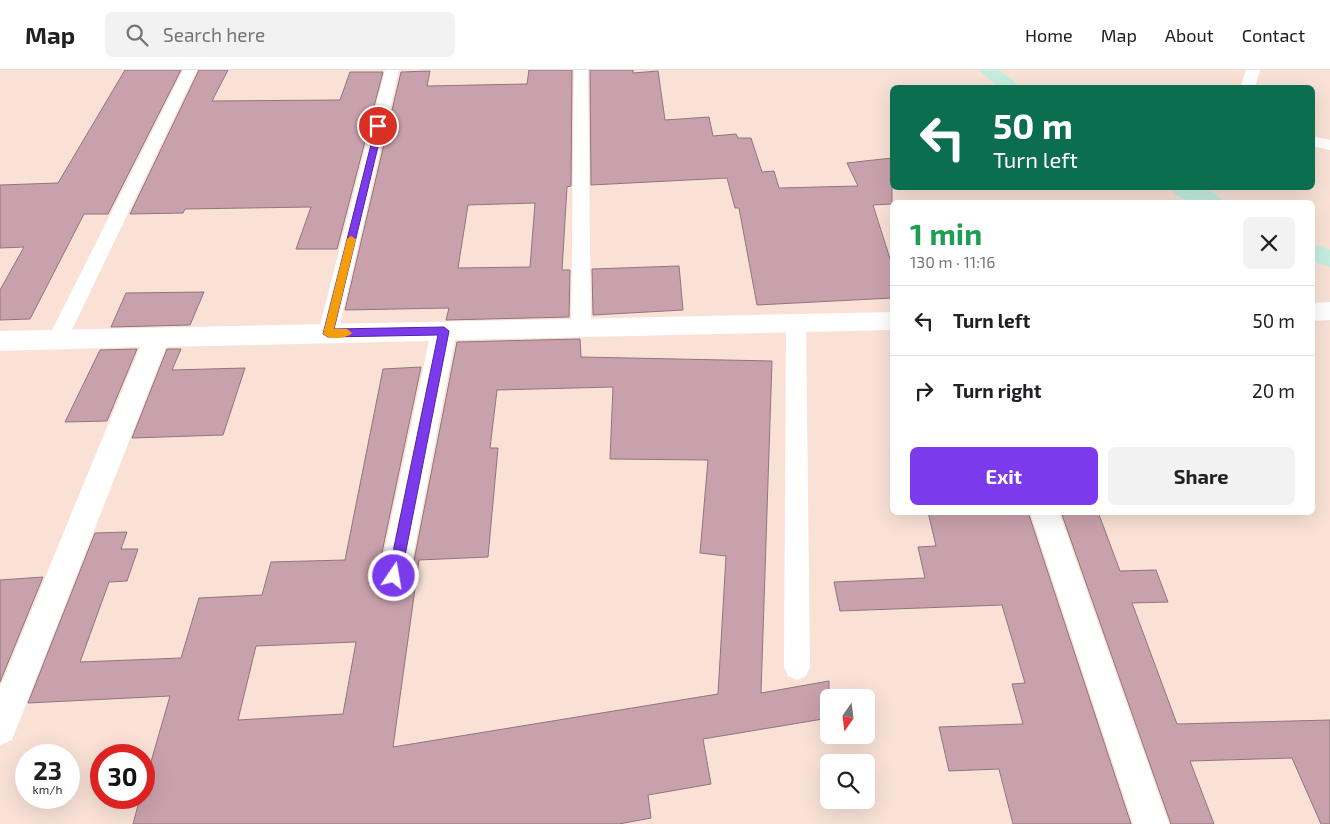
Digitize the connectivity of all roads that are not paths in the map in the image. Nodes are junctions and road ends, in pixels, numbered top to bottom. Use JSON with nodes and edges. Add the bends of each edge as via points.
{"nodes":[{"id":1,"x":190,"y":70,"type":"edge"},
{"id":2,"x":392,"y":70,"type":"edge"},
{"id":3,"x":580,"y":70,"type":"edge"},
{"id":4,"x":986,"y":70,"type":"edge"},
{"id":5,"x":1252,"y":70,"type":"edge"},
{"id":6,"x":1009,"y":85,"type":"edge"},
{"id":7,"x":1248,"y":85,"type":"edge"},
{"id":8,"x":1315,"y":142,"type":"edge"},
{"id":9,"x":1330,"y":145,"type":"edge"},
{"id":10,"x":1185,"y":190,"type":"edge"},
{"id":11,"x":1208,"y":200,"type":"edge"},
{"id":12,"x":1315,"y":252,"type":"edge"},
{"id":13,"x":1330,"y":259,"type":"edge"},
{"id":14,"x":1330,"y":311,"type":"edge"},
{"id":15,"x":1315,"y":312,"type":"edge"},
{"id":16,"x":890,"y":321,"type":"edge"},
{"id":17,"x":796,"y":323,"type":"junction"},
{"id":18,"x":581,"y":328,"type":"junction"},
{"id":19,"x":444,"y":331,"type":"junction"},
{"id":20,"x":328,"y":334,"type":"junction"},
{"id":21,"x":157,"y":337,"type":"junction"},
{"id":22,"x":57,"y":340,"type":"junction"},
{"id":23,"x":0,"y":341,"type":"edge"},
{"id":24,"x":1045,"y":515,"type":"edge"},
{"id":25,"x":394,"y":576,"type":"dead end"},
{"id":26,"x":797,"y":667,"type":"dead end"},
{"id":27,"x":0,"y":728,"type":"edge"},
{"id":28,"x":1151,"y":824,"type":"edge"}],
"edges":[{"from":1,"to":22,"type":"lane"},
{"from":2,"to":20,"type":"lane"},
{"from":3,"to":18,"type":"lane"},
{"from":4,"to":6,"type":"main road"},
{"from":5,"to":7,"type":"lane"},
{"from":8,"to":9,"type":"lane"},
{"from":10,"to":11,"type":"main road"},
{"from":12,"to":13,"type":"main road"},
{"from":14,"to":15,"type":"street"},
{"from":16,"to":17,"type":"street"},
{"from":17,"to":18,"type":"street"},
{"from":17,"to":26,"type":"lane"},
{"from":18,"to":19,"type":"street"},
{"from":19,"to":20,"type":"street"},
{"from":19,"to":25,"type":"street"},
{"from":20,"to":21,"type":"street"},
{"from":21,"to":22,"type":"street"},
{"from":21,"to":27,"type":"street"},
{"from":22,"to":23,"type":"street"},
{"from":24,"to":28,"type":"street"}]}
